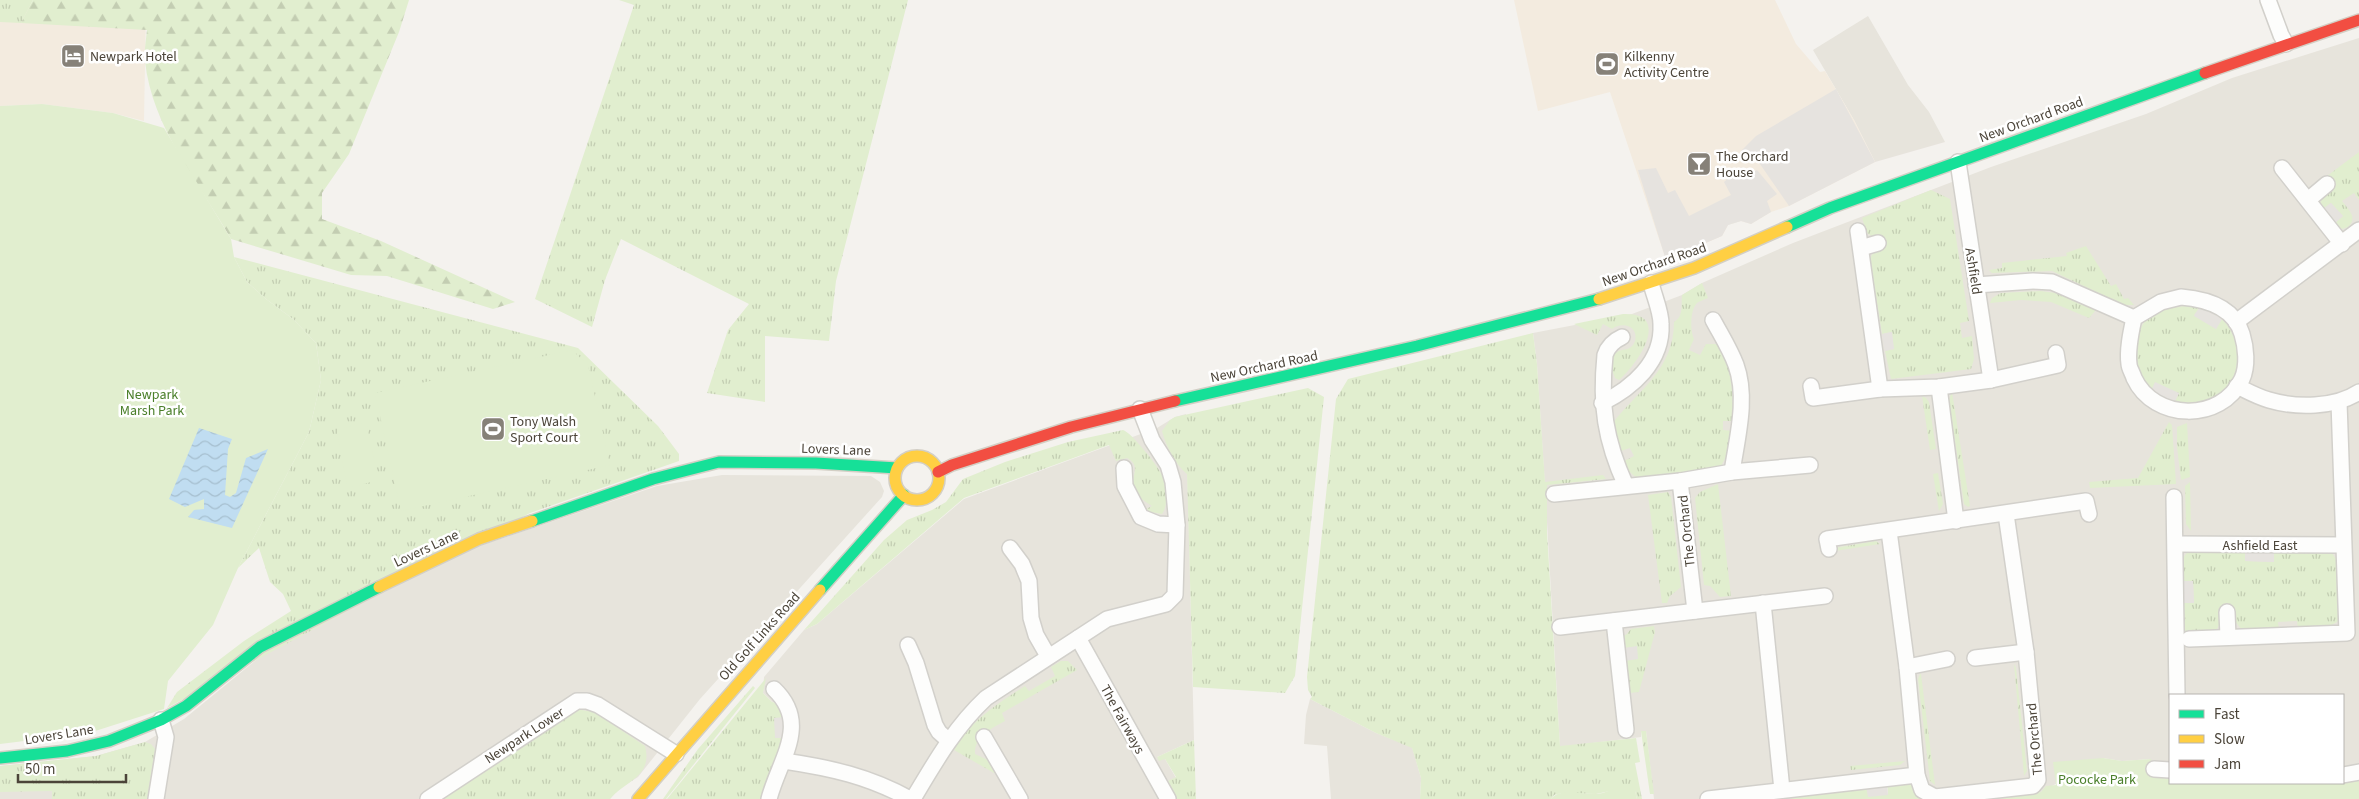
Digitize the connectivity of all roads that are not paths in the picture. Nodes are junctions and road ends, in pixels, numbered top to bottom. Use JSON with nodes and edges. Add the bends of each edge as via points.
{"nodes":[{"id":1,"x":2268,"y":0,"type":"edge"},
{"id":2,"x":2359,"y":20,"type":"edge"},
{"id":3,"x":2286,"y":44,"type":"junction"},
{"id":4,"x":1958,"y":162,"type":"junction"},
{"id":5,"x":2282,"y":168,"type":"dead end"},
{"id":6,"x":2327,"y":184,"type":"dead end"},
{"id":7,"x":2308,"y":200,"type":"junction"},
{"id":8,"x":2359,"y":230,"type":"edge"},
{"id":9,"x":1858,"y":231,"type":"dead end"},
{"id":10,"x":1878,"y":243,"type":"dead end"},
{"id":11,"x":2342,"y":244,"type":"junction"},
{"id":12,"x":1861,"y":248,"type":"junction"},
{"id":13,"x":1651,"y":283,"type":"junction"},
{"id":14,"x":1976,"y":285,"type":"junction"},
{"id":15,"x":2134,"y":318,"type":"junction"},
{"id":16,"x":1713,"y":320,"type":"dead end"},
{"id":17,"x":2236,"y":322,"type":"junction"},
{"id":18,"x":1622,"y":337,"type":"dead end"},
{"id":19,"x":2056,"y":353,"type":"dead end"},
{"id":20,"x":1991,"y":380,"type":"junction"},
{"id":21,"x":1811,"y":386,"type":"dead end"},
{"id":22,"x":2237,"y":386,"type":"junction"},
{"id":23,"x":1939,"y":387,"type":"junction"},
{"id":24,"x":1880,"y":389,"type":"junction"},
{"id":25,"x":2359,"y":392,"type":"edge"},
{"id":26,"x":2339,"y":402,"type":"junction"},
{"id":27,"x":1602,"y":403,"type":"junction"},
{"id":28,"x":1140,"y":409,"type":"junction"},
{"id":29,"x":1810,"y":465,"type":"dead end"},
{"id":30,"x":898,"y":468,"type":"junction"},
{"id":31,"x":1124,"y":468,"type":"dead end"},
{"id":32,"x":938,"y":472,"type":"junction"},
{"id":33,"x":1732,"y":472,"type":"junction"},
{"id":34,"x":1680,"y":481,"type":"junction"},
{"id":35,"x":1626,"y":486,"type":"junction"},
{"id":36,"x":1554,"y":494,"type":"dead end"},
{"id":37,"x":904,"y":495,"type":"junction"},
{"id":38,"x":2174,"y":497,"type":"dead end"},
{"id":39,"x":2006,"y":514,"type":"junction"},
{"id":40,"x":2089,"y":514,"type":"dead end"},
{"id":41,"x":1956,"y":521,"type":"junction"},
{"id":42,"x":1177,"y":525,"type":"junction"},
{"id":43,"x":1889,"y":531,"type":"junction"},
{"id":44,"x":2176,"y":544,"type":"junction"},
{"id":45,"x":2342,"y":545,"type":"junction"},
{"id":46,"x":1010,"y":548,"type":"dead end"},
{"id":47,"x":1829,"y":549,"type":"dead end"},
{"id":48,"x":2352,"y":592,"type":"edge"},
{"id":49,"x":1825,"y":596,"type":"dead end"},
{"id":50,"x":1763,"y":603,"type":"junction"},
{"id":51,"x":1695,"y":611,"type":"junction"},
{"id":52,"x":2227,"y":612,"type":"dead end"},
{"id":53,"x":1614,"y":621,"type":"junction"},
{"id":54,"x":1560,"y":627,"type":"dead end"},
{"id":55,"x":1078,"y":638,"type":"junction"},
{"id":56,"x":2228,"y":638,"type":"junction"},
{"id":57,"x":2189,"y":639,"type":"dead end"},
{"id":58,"x":908,"y":645,"type":"dead end"},
{"id":59,"x":2026,"y":652,"type":"junction"},
{"id":60,"x":1048,"y":656,"type":"junction"},
{"id":61,"x":1975,"y":658,"type":"dead end"},
{"id":62,"x":1947,"y":659,"type":"dead end"},
{"id":63,"x":1907,"y":667,"type":"junction"},
{"id":64,"x":774,"y":689,"type":"dead end"},
{"id":65,"x":2177,"y":694,"type":"edge"},
{"id":66,"x":162,"y":720,"type":"junction"},
{"id":67,"x":1626,"y":730,"type":"dead end"},
{"id":68,"x":984,"y":737,"type":"dead end"},
{"id":69,"x":948,"y":740,"type":"junction"},
{"id":70,"x":676,"y":754,"type":"junction"},
{"id":71,"x":0,"y":758,"type":"edge"},
{"id":72,"x":784,"y":761,"type":"junction"},
{"id":73,"x":2154,"y":769,"type":"dead end"},
{"id":74,"x":2169,"y":770,"type":"edge"},
{"id":75,"x":2359,"y":772,"type":"edge"},
{"id":76,"x":1917,"y":775,"type":"junction"},
{"id":77,"x":2344,"y":775,"type":"edge"},
{"id":78,"x":1782,"y":790,"type":"junction"},
{"id":79,"x":156,"y":799,"type":"edge"},
{"id":80,"x":428,"y":799,"type":"edge"},
{"id":81,"x":638,"y":799,"type":"edge"},
{"id":82,"x":769,"y":799,"type":"edge"},
{"id":83,"x":912,"y":799,"type":"edge"},
{"id":84,"x":1020,"y":799,"type":"edge"},
{"id":85,"x":1168,"y":799,"type":"edge"},
{"id":86,"x":1708,"y":799,"type":"edge"}],
"edges":[{"from":1,"to":3,"type":"street"},
{"from":2,"to":3,"type":"street","name":"New Orchard Road"},
{"from":3,"to":4,"type":"street","name":"New Orchard Road"},
{"from":4,"to":13,"type":"street","name":"New Orchard Road","via":[[1830,208],[1711,261]]},
{"from":4,"to":14,"type":"street","name":"Ashfield"},
{"from":5,"to":7,"type":"street"},
{"from":6,"to":7,"type":"street"},
{"from":7,"to":11,"type":"street"},
{"from":8,"to":11,"type":"street"},
{"from":9,"to":12,"type":"street"},
{"from":10,"to":12,"type":"street"},
{"from":11,"to":17,"type":"street"},
{"from":12,"to":24,"type":"street"},
{"from":13,"to":27,"type":"street","via":[[1661,324],[1658,348],[1645,372],[1624,392]]},
{"from":13,"to":28,"type":"street","name":"New Orchard Road","via":[[1417,346]]},
{"from":14,"to":15,"type":"street","via":[[2052,282]]},
{"from":14,"to":20,"type":"street","name":"Ashfield"},
{"from":15,"to":17,"type":"street","via":[[2161,302],[2180,297],[2200,299],[2218,306]]},
{"from":15,"to":22,"type":"street","via":[[2128,365],[2139,388],[2148,398],[2168,409],[2192,412],[2219,402]]},
{"from":16,"to":33,"type":"street","via":[[1737,367],[1740,417]]},
{"from":17,"to":22,"type":"street","via":[[2241,331],[2245,357],[2242,378]]},
{"from":18,"to":27,"type":"street","via":[[1614,341],[1605,355]]},
{"from":19,"to":20,"type":"street","via":[[2058,365]]},
{"from":20,"to":23,"type":"street"},
{"from":21,"to":24,"type":"street","via":[[1813,398]]},
{"from":22,"to":26,"type":"street","via":[[2278,402]]},
{"from":23,"to":24,"type":"street"},
{"from":23,"to":41,"type":"street"},
{"from":25,"to":26,"type":"street"},
{"from":26,"to":45,"type":"street"},
{"from":27,"to":35,"type":"street","via":[[1614,459]]},
{"from":28,"to":32,"type":"street","name":"New Orchard Road","via":[[1062,430]]},
{"from":28,"to":42,"type":"street","via":[[1152,440],[1172,472]]},
{"from":29,"to":33,"type":"street","name":"The Orchard"},
{"from":30,"to":32,"type":"street","via":[[907,458],[920,456],[931,461]]},
{"from":30,"to":37,"type":"street","via":[[897,486]]},
{"from":30,"to":66,"type":"street","name":"Lovers Lane","via":[[719,462],[644,482],[479,539],[375,589],[260,647],[186,706]]},
{"from":31,"to":42,"type":"street","via":[[1124,486],[1141,517],[1158,524]]},
{"from":32,"to":37,"type":"street","via":[[938,485],[930,495],[917,499]]},
{"from":33,"to":34,"type":"street","name":"The Orchard"},
{"from":34,"to":35,"type":"street","name":"The Orchard"},
{"from":34,"to":51,"type":"street","name":"The Orchard"},
{"from":35,"to":36,"type":"street","name":"The Orchard"},
{"from":37,"to":70,"type":"street","name":"Old Golf Links Road"},
{"from":38,"to":44,"type":"street"},
{"from":39,"to":40,"type":"street","via":[[2086,501]]},
{"from":39,"to":41,"type":"street"},
{"from":39,"to":59,"type":"street"},
{"from":41,"to":43,"type":"street"},
{"from":42,"to":55,"type":"street","via":[[1177,588],[1172,600],[1107,619]]},
{"from":43,"to":47,"type":"street","via":[[1827,539]]},
{"from":43,"to":63,"type":"street"},
{"from":44,"to":45,"type":"street","name":"Ashfield East"},
{"from":44,"to":65,"type":"street"},
{"from":45,"to":48,"type":"street"},
{"from":46,"to":60,"type":"street","via":[[1029,581],[1031,618]]},
{"from":48,"to":56,"type":"street","via":[[2347,633]]},
{"from":49,"to":50,"type":"street"},
{"from":50,"to":51,"type":"street"},
{"from":50,"to":78,"type":"street"},
{"from":51,"to":53,"type":"street"},
{"from":52,"to":56,"type":"street"},
{"from":53,"to":54,"type":"street"},
{"from":53,"to":67,"type":"street"},
{"from":55,"to":60,"type":"street"},
{"from":55,"to":85,"type":"street","name":"The Fairways"},
{"from":56,"to":57,"type":"street"},
{"from":58,"to":69,"type":"street","via":[[935,725]]},
{"from":59,"to":61,"type":"street"},
{"from":59,"to":76,"type":"street","name":"The Orchard","via":[[2038,780],[2034,786],[1935,796],[1922,790]]},
{"from":60,"to":69,"type":"street","via":[[986,698]]},
{"from":62,"to":63,"type":"street"},
{"from":63,"to":76,"type":"street"},
{"from":64,"to":72,"type":"street","via":[[790,714],[791,736]]},
{"from":66,"to":71,"type":"street","name":"Lovers Lane","via":[[109,741],[67,751]]},
{"from":66,"to":79,"type":"street","via":[[166,737]]},
{"from":68,"to":84,"type":"street"},
{"from":69,"to":83,"type":"street"},
{"from":70,"to":80,"type":"street","name":"Newpark Lower","via":[[598,705],[577,701]]},
{"from":70,"to":81,"type":"street","name":"Old Golf Links Road"},
{"from":72,"to":82,"type":"street"},
{"from":72,"to":83,"type":"street","via":[[865,777]]},
{"from":73,"to":74,"type":"street"},
{"from":75,"to":77,"type":"street"},
{"from":76,"to":78,"type":"street"},
{"from":78,"to":86,"type":"street"}]}
